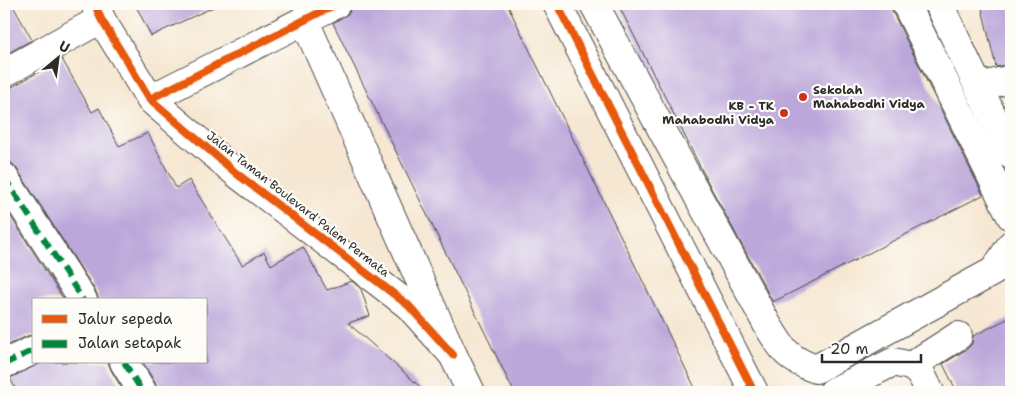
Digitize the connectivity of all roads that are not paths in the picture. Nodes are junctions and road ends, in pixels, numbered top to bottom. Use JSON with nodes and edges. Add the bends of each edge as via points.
{"nodes":[{"id":1,"x":336,"y":4,"type":"edge"},
{"id":2,"x":557,"y":4,"type":"edge"},
{"id":3,"x":594,"y":4,"type":"edge"},
{"id":4,"x":906,"y":4,"type":"edge"},
{"id":5,"x":939,"y":4,"type":"edge"},
{"id":6,"x":98,"y":11,"type":"edge"},
{"id":7,"x":304,"y":19,"type":"junction"},
{"id":8,"x":4,"y":73,"type":"edge"},
{"id":9,"x":1011,"y":79,"type":"edge"},
{"id":10,"x":978,"y":88,"type":"junction"},
{"id":11,"x":150,"y":99,"type":"junction"},
{"id":12,"x":1011,"y":155,"type":"edge"},
{"id":13,"x":4,"y":177,"type":"edge"},
{"id":14,"x":1011,"y":216,"type":"edge"},
{"id":15,"x":1011,"y":245,"type":"edge"},
{"id":16,"x":83,"y":298,"type":"edge"},
{"id":17,"x":958,"y":336,"type":"dead end"},
{"id":18,"x":32,"y":351,"type":"edge"},
{"id":19,"x":453,"y":355,"type":"junction"},
{"id":20,"x":4,"y":364,"type":"edge"},
{"id":21,"x":125,"y":364,"type":"edge"},
{"id":22,"x":911,"y":366,"type":"junction"},
{"id":23,"x":142,"y":391,"type":"dead end"},
{"id":24,"x":471,"y":392,"type":"edge"},
{"id":25,"x":754,"y":392,"type":"edge"},
{"id":26,"x":833,"y":392,"type":"edge"},
{"id":27,"x":930,"y":392,"type":"edge"}],
"edges":[{"from":1,"to":7,"type":"street"},
{"from":2,"to":25,"type":"street"},
{"from":3,"to":15,"type":"street","via":[[767,324],[783,351],[800,364],[816,369],[994,271]]},
{"from":4,"to":14,"type":"street"},
{"from":5,"to":10,"type":"street"},
{"from":6,"to":8,"type":"street"},
{"from":6,"to":11,"type":"street","name":"Jalan Taman Boulevard Palem Permata"},
{"from":7,"to":11,"type":"street"},
{"from":7,"to":19,"type":"street"},
{"from":9,"to":10,"type":"street"},
{"from":10,"to":12,"type":"street"},
{"from":11,"to":19,"type":"street","name":"Jalan Taman Boulevard Palem Permata","via":[[236,173],[408,305]]},
{"from":13,"to":16,"type":"street"},
{"from":17,"to":22,"type":"street"},
{"from":18,"to":20,"type":"street"},
{"from":19,"to":24,"type":"street"},
{"from":21,"to":23,"type":"street"},
{"from":22,"to":26,"type":"street","via":[[893,362]]},
{"from":22,"to":27,"type":"street","via":[[921,374]]}]}
